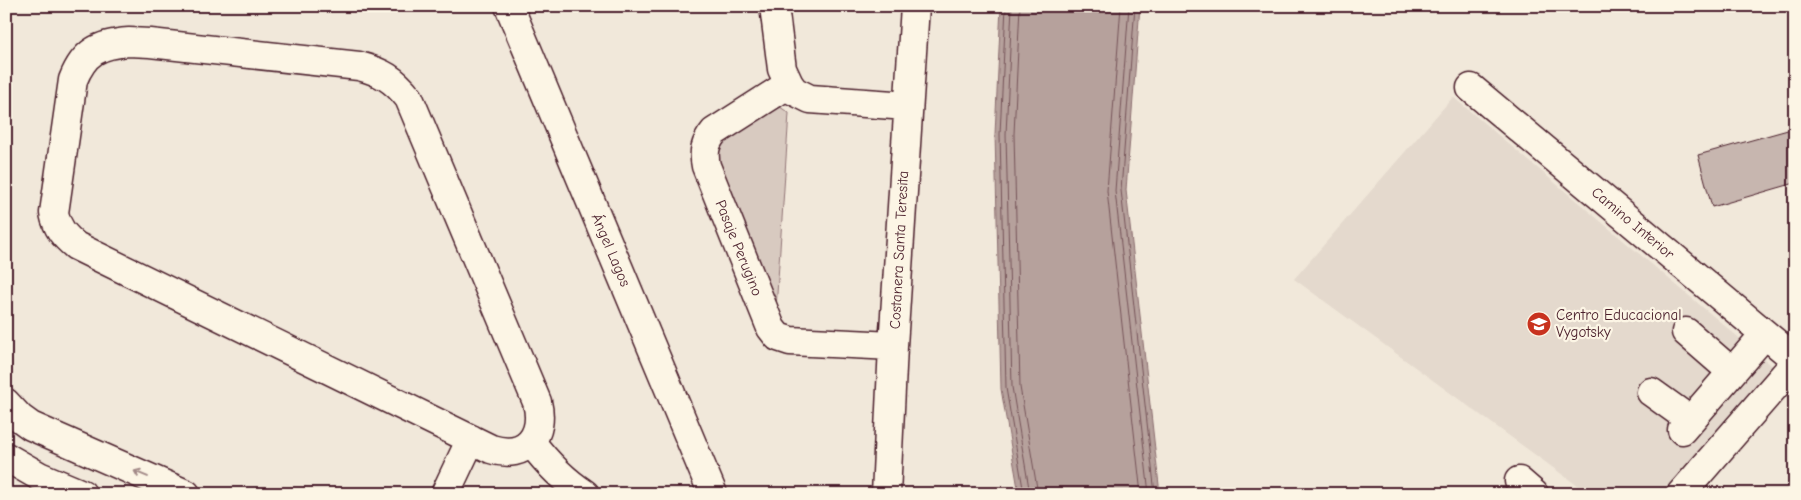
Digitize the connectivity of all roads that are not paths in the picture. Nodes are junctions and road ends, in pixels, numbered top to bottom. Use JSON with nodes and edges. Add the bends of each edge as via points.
{"nodes":[{"id":1,"x":508,"y":6,"type":"edge"},
{"id":2,"x":774,"y":6,"type":"edge"},
{"id":3,"x":914,"y":6,"type":"edge"},
{"id":4,"x":789,"y":84,"type":"junction"},
{"id":5,"x":1470,"y":88,"type":"dead end"},
{"id":6,"x":907,"y":106,"type":"junction"},
{"id":7,"x":1686,"y":332,"type":"dead end"},
{"id":8,"x":893,"y":346,"type":"junction"},
{"id":9,"x":1786,"y":347,"type":"edge"},
{"id":10,"x":1732,"y":372,"type":"junction"},
{"id":11,"x":1651,"y":392,"type":"dead end"},
{"id":12,"x":6,"y":403,"type":"edge"},
{"id":13,"x":471,"y":439,"type":"junction"},
{"id":14,"x":531,"y":442,"type":"junction"},
{"id":15,"x":6,"y":457,"type":"edge"},
{"id":16,"x":82,"y":494,"type":"edge"},
{"id":17,"x":186,"y":494,"type":"edge"},
{"id":18,"x":446,"y":494,"type":"edge"},
{"id":19,"x":585,"y":494,"type":"edge"},
{"id":20,"x":713,"y":494,"type":"edge"},
{"id":21,"x":886,"y":494,"type":"edge"},
{"id":22,"x":1680,"y":494,"type":"edge"}],
"edges":[{"from":1,"to":20,"type":"street","name":"Ángel Lagos"},
{"from":2,"to":4,"type":"street","via":[[782,69]]},
{"from":3,"to":6,"type":"street","name":"Costanera Santa Teresita"},
{"from":4,"to":6,"type":"street","via":[[794,91],[810,99]]},
{"from":4,"to":8,"type":"street","name":"Pasaje Perugino","via":[[714,132],[704,156],[763,310],[773,332],[784,339]]},
{"from":5,"to":9,"type":"street","name":"Camino Interior"},
{"from":6,"to":8,"type":"street","name":"Costanera Santa Teresita"},
{"from":7,"to":10,"type":"street"},
{"from":8,"to":21,"type":"street","name":"Costanera Santa Teresita"},
{"from":9,"to":10,"type":"street"},
{"from":9,"to":22,"type":"street"},
{"from":10,"to":11,"type":"street","via":[[1686,425]]},
{"from":17,"to":12,"type":"street","one_way":true,"via":[[31,426]]},
{"from":13,"to":14,"type":"street","via":[[501,452],[522,449]]},
{"from":13,"to":14,"type":"street","via":[[68,240],[56,222],[55,205],[73,80],[83,61],[96,50],[113,43],[150,43],[359,66],[389,77],[409,98],[538,402],[540,423]]},
{"from":13,"to":18,"type":"street"},
{"from":14,"to":19,"type":"street","via":[[549,465]]},
{"from":15,"to":16,"type":"street"}]}
